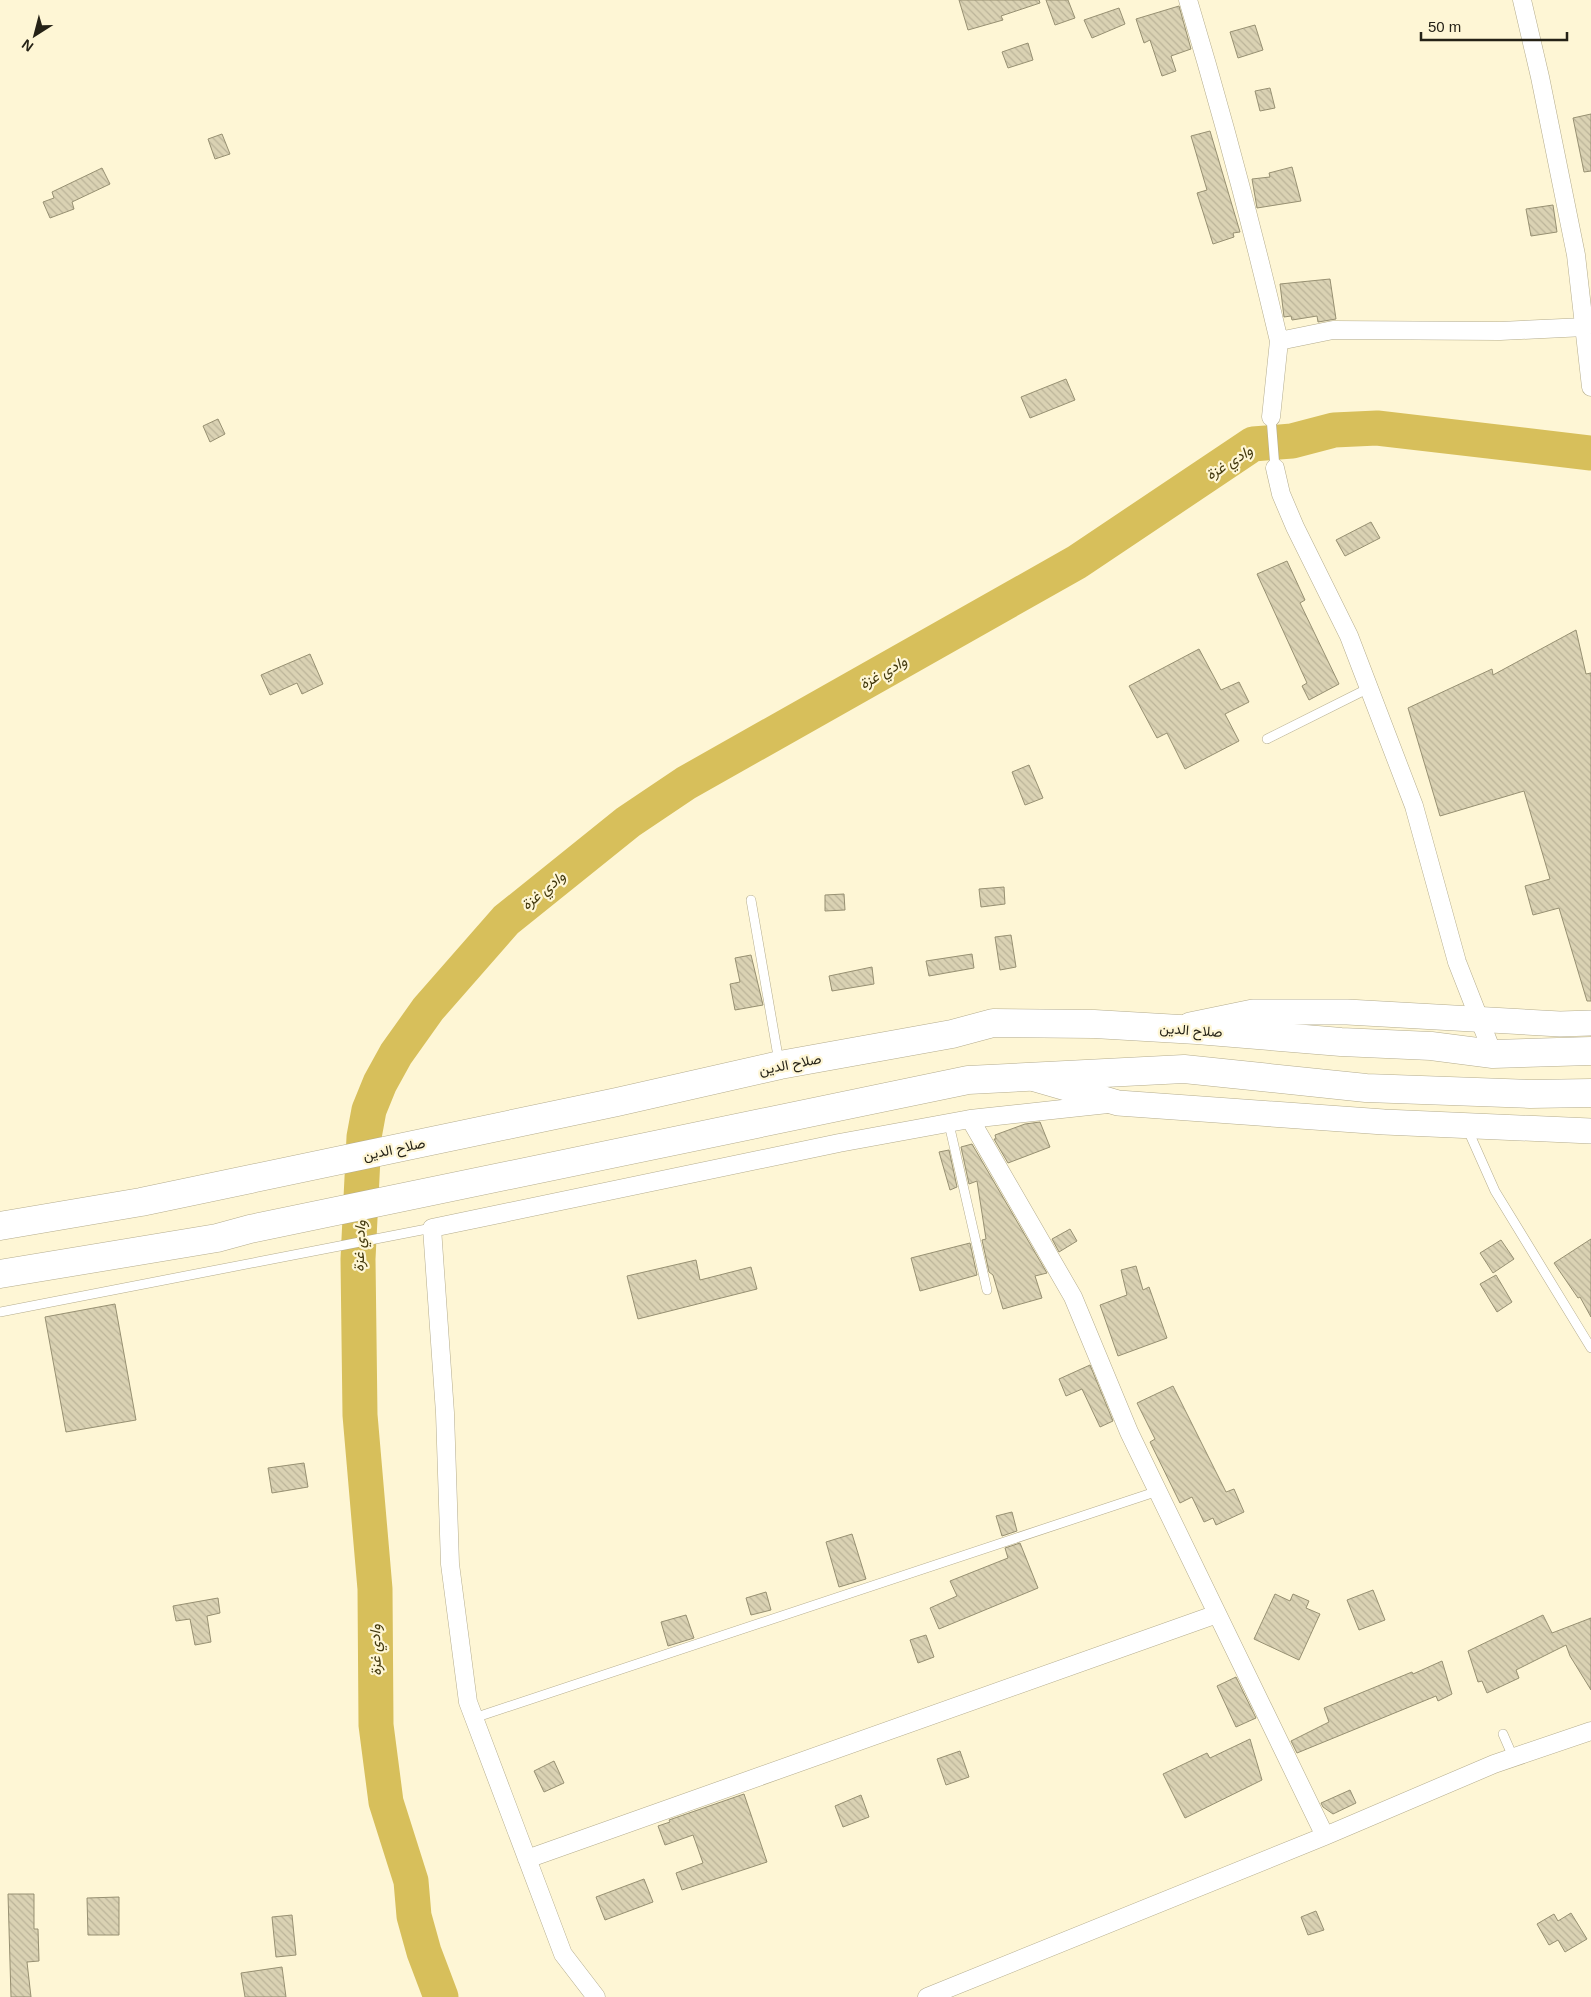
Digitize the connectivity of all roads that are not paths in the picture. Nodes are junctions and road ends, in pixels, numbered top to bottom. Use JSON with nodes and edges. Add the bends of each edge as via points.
{"nodes":[{"id":1,"x":1188,"y":0,"type":"edge"},
{"id":2,"x":1522,"y":0,"type":"edge"},
{"id":3,"x":1585,"y":327,"type":"junction"},
{"id":4,"x":1279,"y":341,"type":"junction"},
{"id":5,"x":1591,"y":387,"type":"edge"},
{"id":6,"x":1271,"y":417,"type":"joint"},
{"id":7,"x":1275,"y":468,"type":"joint"},
{"id":8,"x":1369,"y":688,"type":"junction"},
{"id":9,"x":1267,"y":739,"type":"dead end"},
{"id":10,"x":751,"y":900,"type":"dead end"},
{"id":11,"x":1479,"y":1020,"type":"junction"},
{"id":12,"x":1591,"y":1023,"type":"edge"},
{"id":13,"x":1173,"y":1028,"type":"junction"},
{"id":14,"x":1591,"y":1052,"type":"edge"},
{"id":15,"x":1492,"y":1054,"type":"junction"},
{"id":16,"x":780,"y":1065,"type":"junction"},
{"id":17,"x":1028,"y":1077,"type":"junction"},
{"id":18,"x":1591,"y":1093,"type":"edge"},
{"id":19,"x":1118,"y":1103,"type":"junction"},
{"id":20,"x":970,"y":1119,"type":"junction"},
{"id":21,"x":949,"y":1124,"type":"junction"},
{"id":22,"x":1466,"y":1126,"type":"junction"},
{"id":23,"x":1591,"y":1131,"type":"edge"},
{"id":24,"x":0,"y":1226,"type":"edge"},
{"id":25,"x":432,"y":1228,"type":"junction"},
{"id":26,"x":0,"y":1274,"type":"edge"},
{"id":27,"x":987,"y":1290,"type":"dead end"},
{"id":28,"x":0,"y":1312,"type":"edge"},
{"id":29,"x":1591,"y":1348,"type":"edge"},
{"id":30,"x":1158,"y":1491,"type":"junction"},
{"id":31,"x":1218,"y":1614,"type":"junction"},
{"id":32,"x":474,"y":1718,"type":"junction"},
{"id":33,"x":1591,"y":1731,"type":"edge"},
{"id":34,"x":1502,"y":1734,"type":"dead end"},
{"id":35,"x":1513,"y":1758,"type":"junction"},
{"id":36,"x":1325,"y":1836,"type":"junction"},
{"id":37,"x":527,"y":1859,"type":"junction"},
{"id":38,"x":596,"y":1997,"type":"edge"},
{"id":39,"x":927,"y":1997,"type":"edge"}],
"edges":[{"from":1,"to":4,"type":"street","via":[[1245,197]]},
{"from":2,"to":3,"type":"street","via":[[1576,255]]},
{"from":3,"to":4,"type":"street","via":[[1500,331],[1333,330]]},
{"from":3,"to":5,"type":"street"},
{"from":4,"to":6,"type":"street"},
{"from":6,"to":7,"type":"lane"},
{"from":7,"to":8,"type":"street","via":[[1281,494],[1349,636]]},
{"from":8,"to":9,"type":"lane"},
{"from":8,"to":11,"type":"street","via":[[1414,806],[1457,962]]},
{"from":10,"to":16,"type":"lane"},
{"from":11,"to":12,"type":"main road"},
{"from":11,"to":13,"type":"main road","via":[[1347,1012],[1253,1012]]},
{"from":11,"to":15,"type":"street"},
{"from":13,"to":15,"type":"highway","name":"صلاح الدين","via":[[1431,1046]]},
{"from":13,"to":16,"type":"highway","name":"صلاح الدين","via":[[993,1023],[952,1034]]},
{"from":14,"to":15,"type":"highway","name":"صلاح الدين"},
{"from":16,"to":24,"type":"highway","name":"صلاح الدين","via":[[141,1202]]},
{"from":17,"to":18,"type":"highway","via":[[1184,1069],[1366,1088]]},
{"from":17,"to":19,"type":"main road"},
{"from":17,"to":26,"type":"highway","via":[[968,1080],[527,1170],[217,1238]]},
{"from":19,"to":20,"type":"street"},
{"from":19,"to":22,"type":"main road"},
{"from":20,"to":21,"type":"street"},
{"from":20,"to":30,"type":"street","via":[[1072,1297],[1129,1432]]},
{"from":21,"to":25,"type":"street","via":[[839,1143]]},
{"from":21,"to":27,"type":"lane"},
{"from":22,"to":23,"type":"main road"},
{"from":22,"to":29,"type":"lane","via":[[1495,1191]]},
{"from":25,"to":28,"type":"lane"},
{"from":25,"to":32,"type":"street","via":[[445,1413],[450,1564],[468,1702]]},
{"from":30,"to":31,"type":"street"},
{"from":30,"to":32,"type":"lane"},
{"from":31,"to":36,"type":"street"},
{"from":31,"to":37,"type":"street"},
{"from":32,"to":37,"type":"street"},
{"from":33,"to":35,"type":"street"},
{"from":34,"to":35,"type":"lane"},
{"from":35,"to":36,"type":"street"},
{"from":36,"to":39,"type":"street"},
{"from":37,"to":38,"type":"street","via":[[564,1954]]}]}
